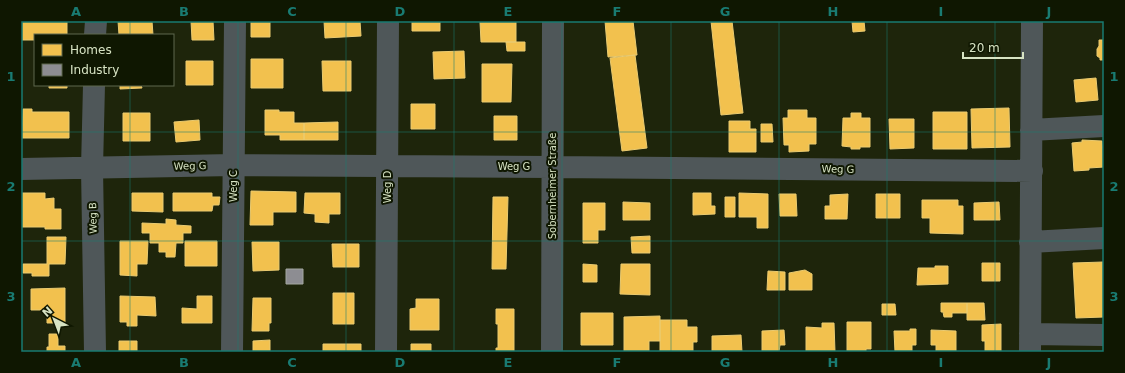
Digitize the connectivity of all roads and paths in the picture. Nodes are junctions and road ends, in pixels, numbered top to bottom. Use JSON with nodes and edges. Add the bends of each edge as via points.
{"nodes":[{"id":1,"x":96,"y":21,"type":"edge"},
{"id":2,"x":234,"y":21,"type":"edge"},
{"id":3,"x":388,"y":21,"type":"edge"},
{"id":4,"x":553,"y":21,"type":"edge"},
{"id":5,"x":1032,"y":21,"type":"edge"},
{"id":6,"x":95,"y":34,"type":"edge"},
{"id":7,"x":94,"y":86,"type":"edge"},
{"id":8,"x":1104,"y":126,"type":"edge"},
{"id":9,"x":1031,"y":130,"type":"junction"},
{"id":10,"x":233,"y":165,"type":"junction"},
{"id":11,"x":387,"y":166,"type":"junction"},
{"id":12,"x":552,"y":166,"type":"junction"},
{"id":13,"x":92,"y":168,"type":"junction"},
{"id":14,"x":21,"y":169,"type":"edge"},
{"id":15,"x":1032,"y":171,"type":"junction"},
{"id":16,"x":1104,"y":238,"type":"edge"},
{"id":17,"x":1030,"y":242,"type":"junction"},
{"id":18,"x":1104,"y":334,"type":"edge"},
{"id":19,"x":1030,"y":343,"type":"edge"},
{"id":20,"x":95,"y":352,"type":"edge"},
{"id":21,"x":232,"y":352,"type":"edge"},
{"id":22,"x":386,"y":352,"type":"edge"},
{"id":23,"x":552,"y":352,"type":"edge"}],
"edges":[{"from":1,"to":6,"type":"street"},
{"from":2,"to":10,"type":"street","name":"Weg C"},
{"from":3,"to":11,"type":"street","name":"Weg D"},
{"from":4,"to":12,"type":"street","name":"Sobernheimer Straße"},
{"from":5,"to":9,"type":"street"},
{"from":7,"to":13,"type":"street","name":"Weg B"},
{"from":8,"to":9,"type":"street"},
{"from":9,"to":15,"type":"street"},
{"from":10,"to":11,"type":"street","name":"Weg G"},
{"from":10,"to":13,"type":"street","name":"Weg G"},
{"from":10,"to":21,"type":"street","name":"Weg C"},
{"from":11,"to":12,"type":"street","name":"Weg G"},
{"from":11,"to":22,"type":"street","name":"Weg D"},
{"from":12,"to":15,"type":"street","name":"Weg G"},
{"from":12,"to":23,"type":"street","name":"Sobernheimer Straße"},
{"from":13,"to":14,"type":"street","name":"Weg G"},
{"from":13,"to":20,"type":"street","name":"Weg B"},
{"from":15,"to":17,"type":"street"},
{"from":16,"to":17,"type":"street"},
{"from":17,"to":19,"type":"street"},
{"from":18,"to":19,"type":"street"}]}
